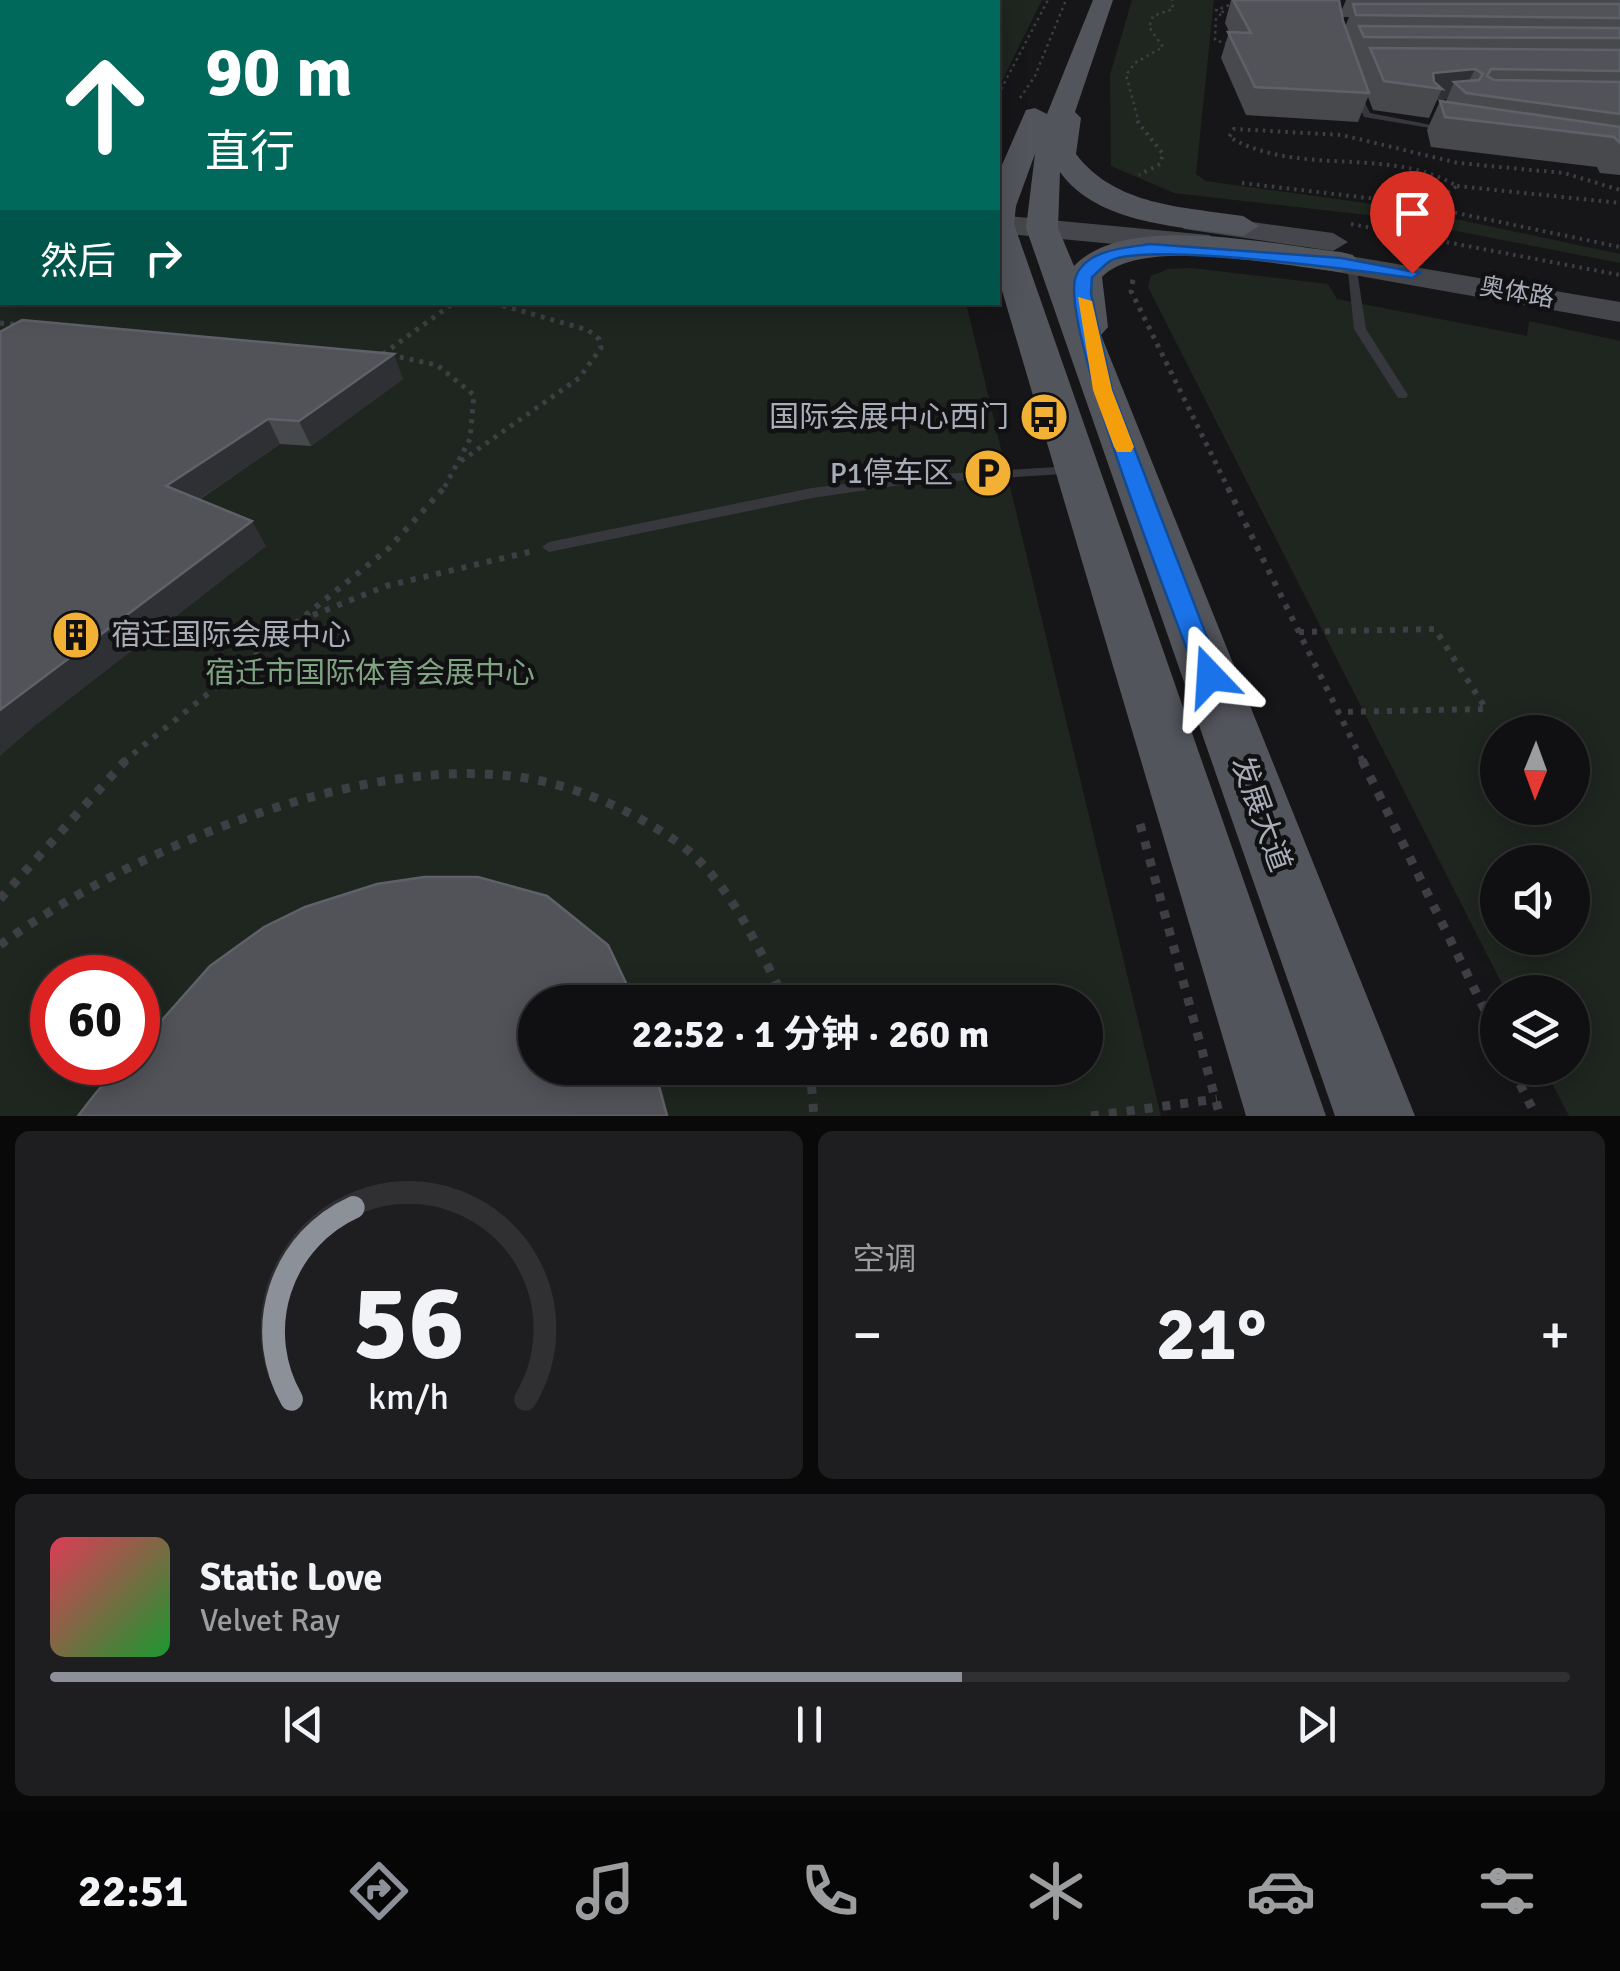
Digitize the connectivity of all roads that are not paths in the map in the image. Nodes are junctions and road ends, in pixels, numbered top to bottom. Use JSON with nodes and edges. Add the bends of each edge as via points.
{"nodes":[{"id":1,"x":1082,"y":0,"type":"edge"},
{"id":2,"x":1102,"y":0,"type":"edge"},
{"id":3,"x":1063,"y":76,"type":"junction"},
{"id":4,"x":1352,"y":82,"type":"edge"},
{"id":5,"x":1439,"y":119,"type":"edge"},
{"id":6,"x":1000,"y":157,"type":"edge"},
{"id":7,"x":1000,"y":208,"type":"edge"},
{"id":8,"x":1000,"y":212,"type":"edge"},
{"id":9,"x":1000,"y":217,"type":"edge"},
{"id":10,"x":1041,"y":218,"type":"junction"},
{"id":11,"x":1343,"y":248,"type":"junction"},
{"id":12,"x":1000,"y":285,"type":"edge"},
{"id":13,"x":1620,"y":292,"type":"edge"},
{"id":14,"x":1620,"y":312,"type":"edge"},
{"id":15,"x":1076,"y":388,"type":"junction"},
{"id":16,"x":1402,"y":395,"type":"dead end"},
{"id":17,"x":1077,"y":470,"type":"junction"},
{"id":18,"x":549,"y":547,"type":"road end"},
{"id":19,"x":1282,"y":1104,"type":"edge"},
{"id":20,"x":1375,"y":1116,"type":"edge"}],
"edges":[{"from":1,"to":3,"type":"main road"},
{"from":2,"to":3,"type":"main road"},
{"from":3,"to":6,"type":"main road"},
{"from":3,"to":7,"type":"main road"},
{"from":3,"to":10,"type":"main road"},
{"from":3,"to":11,"type":"main road","via":[[1062,154],[1084,182],[1148,209]]},
{"from":4,"to":5,"type":"lane","via":[[1367,115],[1451,130]]},
{"from":8,"to":10,"type":"main road","name":"奥体路"},
{"from":9,"to":15,"type":"main road","name":"发展大道"},
{"from":10,"to":11,"type":"main road","name":"奥体路"},
{"from":10,"to":15,"type":"main road","name":"发展大道"},
{"from":11,"to":13,"type":"main road","name":"奥体路"},
{"from":11,"to":14,"type":"main road","name":"奥体路"},
{"from":11,"to":15,"type":"main road","via":[[1150,248],[1106,256],[1084,276]]},
{"from":11,"to":16,"type":"lane","via":[[1360,329]]},
{"from":12,"to":15,"type":"main road"},
{"from":15,"to":17,"type":"main road","name":"发展大道"},
{"from":15,"to":20,"type":"main road","name":"发展大道"},
{"from":17,"to":18,"type":"lane","via":[[812,493]]},
{"from":17,"to":19,"type":"main road","name":"发展大道"}]}
